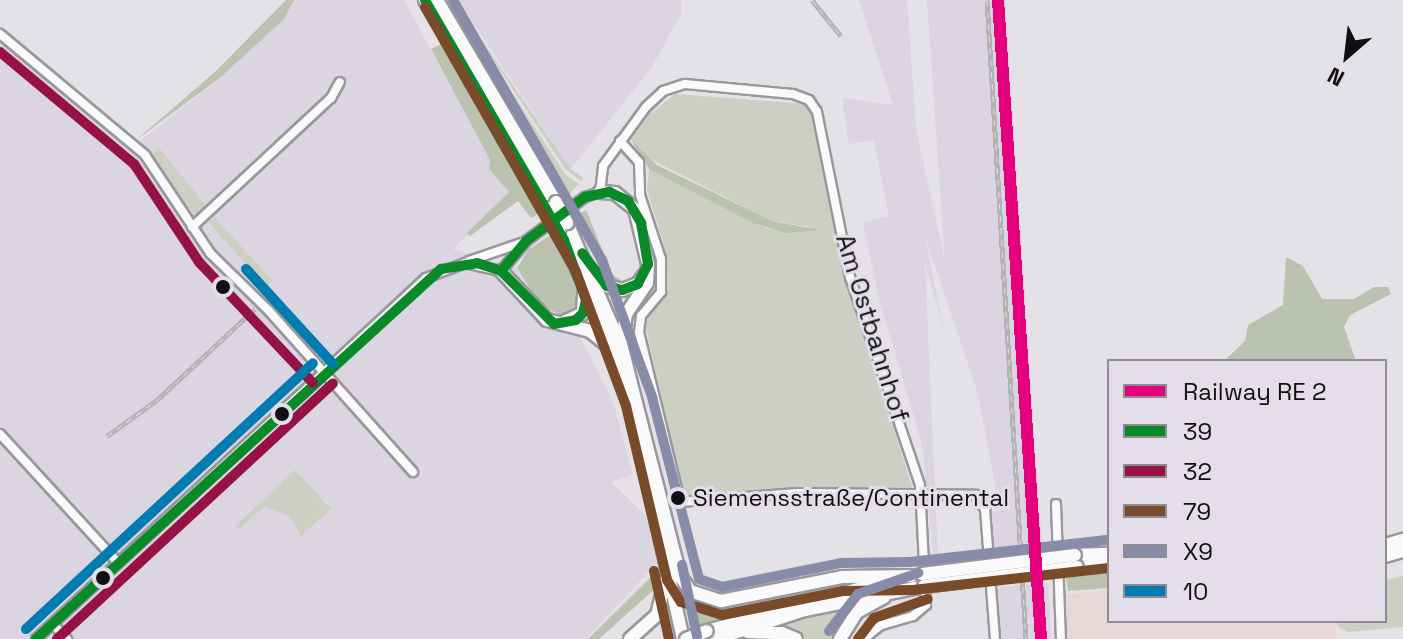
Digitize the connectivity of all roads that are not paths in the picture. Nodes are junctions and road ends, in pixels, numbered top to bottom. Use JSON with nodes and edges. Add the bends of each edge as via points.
{"nodes":[{"id":1,"x":425,"y":0,"type":"edge"},
{"id":2,"x":437,"y":0,"type":"edge"},
{"id":3,"x":0,"y":34,"type":"edge"},
{"id":4,"x":340,"y":82,"type":"dead end"},
{"id":5,"x":620,"y":141,"type":"junction"},
{"id":6,"x":600,"y":192,"type":"junction"},
{"id":7,"x":552,"y":205,"type":"junction"},
{"id":8,"x":192,"y":227,"type":"junction"},
{"id":9,"x":526,"y":241,"type":"junction"},
{"id":10,"x":465,"y":263,"type":"junction"},
{"id":11,"x":648,"y":264,"type":"junction"},
{"id":12,"x":584,"y":268,"type":"junction"},
{"id":13,"x":501,"y":271,"type":"junction"},
{"id":14,"x":554,"y":324,"type":"junction"},
{"id":15,"x":617,"y":349,"type":"junction"},
{"id":16,"x":323,"y":373,"type":"junction"},
{"id":17,"x":0,"y":434,"type":"edge"},
{"id":18,"x":413,"y":472,"type":"dead end"},
{"id":19,"x":920,"y":494,"type":"junction"},
{"id":20,"x":663,"y":500,"type":"junction"},
{"id":21,"x":1056,"y":504,"type":"dead end"},
{"id":22,"x":664,"y":549,"type":"junction"},
{"id":23,"x":1107,"y":554,"type":"edge"},
{"id":24,"x":1076,"y":561,"type":"junction"},
{"id":25,"x":118,"y":563,"type":"junction"},
{"id":26,"x":1107,"y":565,"type":"edge"},
{"id":27,"x":918,"y":581,"type":"junction"},
{"id":28,"x":53,"y":624,"type":"junction"},
{"id":29,"x":716,"y":635,"type":"edge"},
{"id":30,"x":36,"y":639,"type":"edge"},
{"id":31,"x":67,"y":639,"type":"edge"},
{"id":32,"x":630,"y":639,"type":"edge"},
{"id":33,"x":686,"y":639,"type":"edge"},
{"id":34,"x":796,"y":639,"type":"edge"},
{"id":35,"x":840,"y":639,"type":"edge"},
{"id":36,"x":864,"y":639,"type":"edge"},
{"id":37,"x":995,"y":639,"type":"edge"},
{"id":38,"x":1061,"y":639,"type":"edge"}],
"edges":[{"from":1,"to":7,"type":"highway"},
{"from":2,"to":7,"type":"highway"},
{"from":3,"to":8,"type":"street","via":[[145,155]]},
{"from":4,"to":8,"type":"street","via":[[331,98]]},
{"from":5,"to":6,"type":"street","name":"Am Ostbahnhof","via":[[603,166]]},
{"from":5,"to":19,"type":"street","via":[[639,162],[640,195],[661,259],[661,292],[641,316],[639,332],[680,502],[798,493]]},
{"from":5,"to":19,"type":"street","name":"Am Ostbahnhof","via":[[654,99],[678,85],[793,94],[812,103],[850,277]]},
{"from":6,"to":9,"type":"street","via":[[585,197]]},
{"from":6,"to":11,"type":"highway","via":[[615,193],[635,209]]},
{"from":7,"to":12,"type":"highway","bridge":true},
{"from":8,"to":16,"type":"street"},
{"from":9,"to":10,"type":"street"},
{"from":9,"to":13,"type":"street"},
{"from":10,"to":13,"type":"street"},
{"from":10,"to":16,"type":"street","via":[[426,278]]},
{"from":11,"to":12,"type":"highway","via":[[638,284],[622,290],[607,286]]},
{"from":11,"to":15,"type":"highway","via":[[647,283],[623,321]]},
{"from":12,"to":14,"type":"highway","via":[[586,307],[576,320]]},
{"from":12,"to":15,"type":"highway"},
{"from":13,"to":14,"type":"highway"},
{"from":14,"to":15,"type":"highway","via":[[590,331]]},
{"from":15,"to":20,"type":"highway"},
{"from":15,"to":22,"type":"highway"},
{"from":16,"to":18,"type":"street"},
{"from":16,"to":25,"type":"street"},
{"from":17,"to":25,"type":"street"},
{"from":19,"to":36,"type":"street","name":"Am Ostbahnhof","via":[[926,605],[913,616],[881,625]]},
{"from":19,"to":37,"type":"street","via":[[971,493],[983,502]]},
{"from":20,"to":27,"type":"highway","via":[[680,576],[690,591],[707,601],[842,577]]},
{"from":20,"to":33,"type":"highway"},
{"from":21,"to":38,"type":"street"},
{"from":22,"to":32,"type":"highway","via":[[663,605]]},
{"from":22,"to":33,"type":"highway"},
{"from":23,"to":24,"type":"highway"},
{"from":24,"to":26,"type":"highway"},
{"from":24,"to":27,"type":"highway","bridge":true},
{"from":25,"to":28,"type":"street"},
{"from":27,"to":29,"type":"highway"},
{"from":27,"to":29,"type":"highway","via":[[800,601]]},
{"from":27,"to":35,"type":"highway","via":[[865,606]]},
{"from":28,"to":30,"type":"street"},
{"from":28,"to":31,"type":"street"},
{"from":29,"to":33,"type":"highway","bridge":true},
{"from":29,"to":34,"type":"highway","via":[[762,631]]}]}
